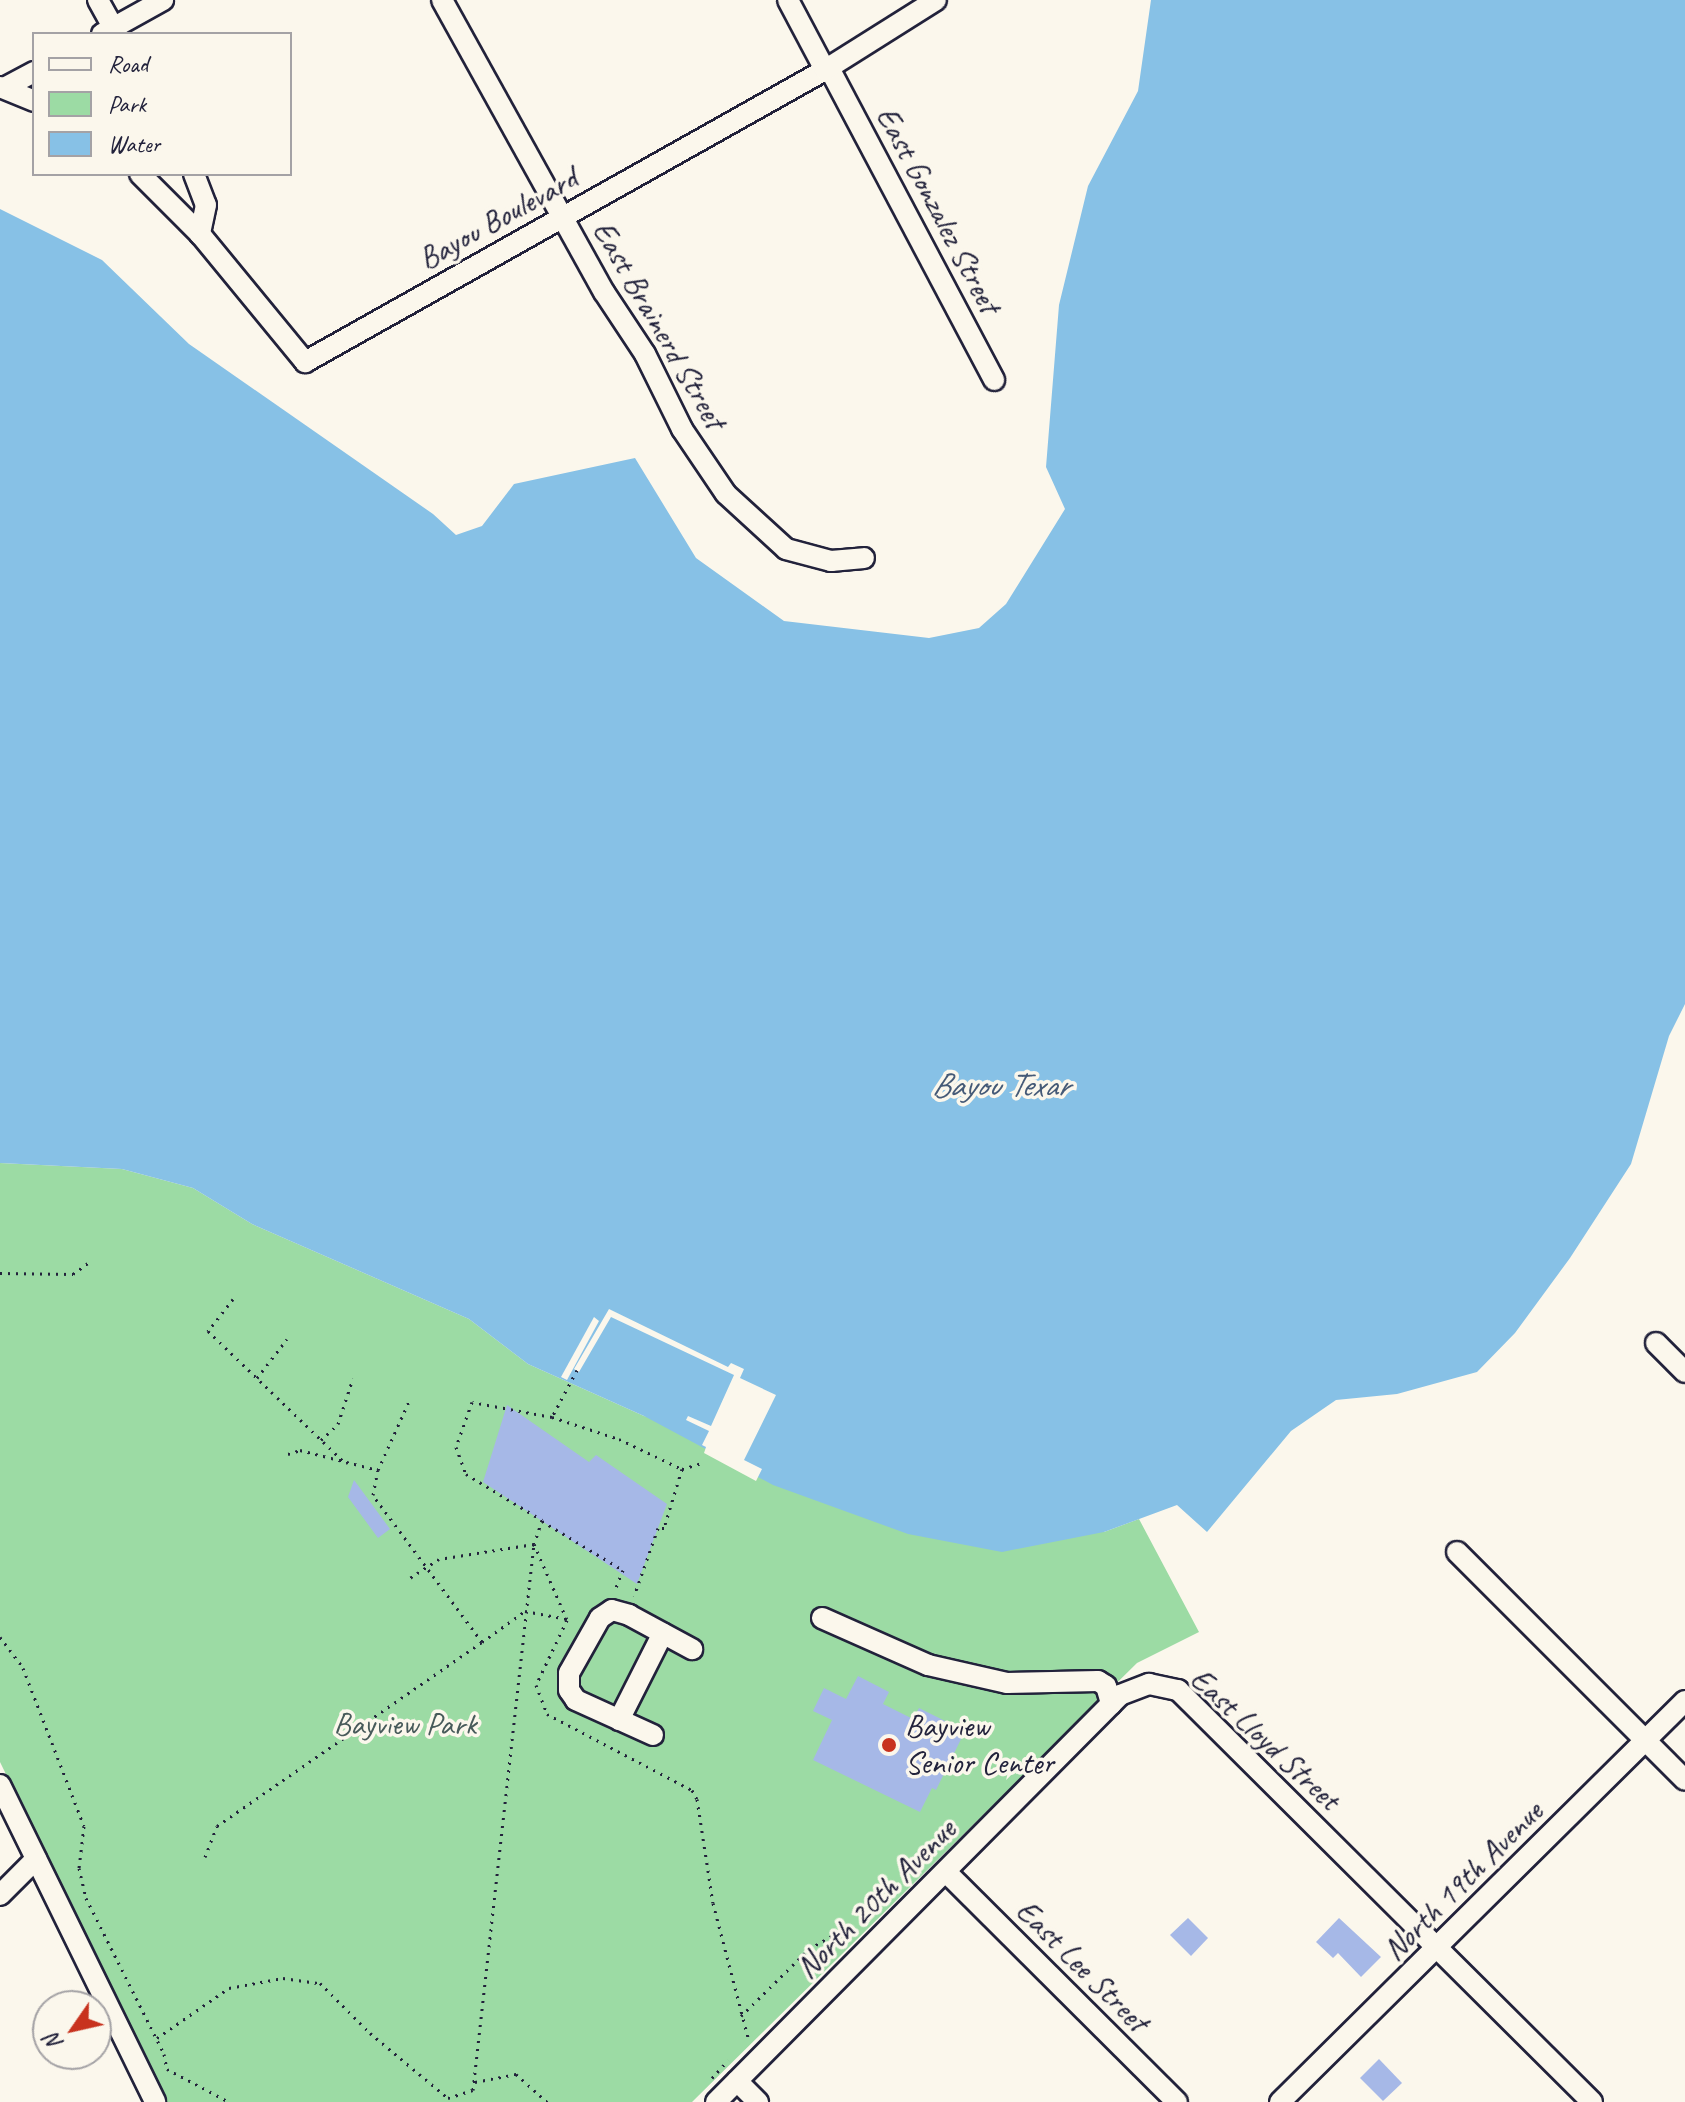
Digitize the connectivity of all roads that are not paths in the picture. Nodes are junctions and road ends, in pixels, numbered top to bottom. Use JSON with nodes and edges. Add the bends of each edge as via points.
{"nodes":[{"id":1,"x":98,"y":0,"type":"edge"},
{"id":2,"x":163,"y":0,"type":"edge"},
{"id":3,"x":442,"y":0,"type":"edge"},
{"id":4,"x":788,"y":0,"type":"edge"},
{"id":5,"x":936,"y":0,"type":"edge"},
{"id":6,"x":111,"y":32,"type":"edge"},
{"id":7,"x":827,"y":69,"type":"junction"},
{"id":8,"x":32,"y":73,"type":"edge"},
{"id":9,"x":2,"y":88,"type":"edge"},
{"id":10,"x":32,"y":100,"type":"edge"},
{"id":11,"x":142,"y":176,"type":"edge"},
{"id":12,"x":195,"y":176,"type":"edge"},
{"id":13,"x":563,"y":217,"type":"junction"},
{"id":14,"x":200,"y":234,"type":"junction"},
{"id":15,"x":994,"y":380,"type":"dead end"},
{"id":16,"x":864,"y":558,"type":"dead end"},
{"id":17,"x":1656,"y":1343,"type":"dead end"},
{"id":18,"x":1685,"y":1372,"type":"edge"},
{"id":19,"x":1457,"y":1552,"type":"dead end"},
{"id":20,"x":822,"y":1618,"type":"dead end"},
{"id":21,"x":663,"y":1633,"type":"junction"},
{"id":22,"x":692,"y":1649,"type":"dead end"},
{"id":23,"x":1685,"y":1701,"type":"edge"},
{"id":24,"x":1111,"y":1704,"type":"junction"},
{"id":25,"x":619,"y":1720,"type":"junction"},
{"id":26,"x":653,"y":1735,"type":"dead end"},
{"id":27,"x":1647,"y":1742,"type":"junction"},
{"id":28,"x":1685,"y":1780,"type":"edge"},
{"id":29,"x":0,"y":1785,"type":"edge"},
{"id":30,"x":36,"y":1859,"type":"junction"},
{"id":31,"x":946,"y":1872,"type":"junction"},
{"id":32,"x":0,"y":1895,"type":"edge"},
{"id":33,"x":1438,"y":1949,"type":"junction"},
{"id":34,"x":737,"y":2081,"type":"junction"},
{"id":35,"x":152,"y":2101,"type":"edge"},
{"id":36,"x":716,"y":2102,"type":"edge"},
{"id":37,"x":758,"y":2102,"type":"edge"},
{"id":38,"x":1177,"y":2102,"type":"edge"},
{"id":39,"x":1280,"y":2102,"type":"edge"},
{"id":40,"x":1592,"y":2102,"type":"edge"}],
"edges":[{"from":1,"to":6,"type":"street"},
{"from":2,"to":6,"type":"street"},
{"from":3,"to":13,"type":"street","name":"East Brainerd Street"},
{"from":4,"to":7,"type":"street","name":"East Gonzalez Street"},
{"from":5,"to":7,"type":"street","name":"Bayou Boulevard"},
{"from":7,"to":13,"type":"street","name":"Bayou Boulevard"},
{"from":7,"to":15,"type":"street","name":"East Gonzalez Street"},
{"from":8,"to":9,"type":"street"},
{"from":9,"to":10,"type":"street"},
{"from":11,"to":14,"type":"street","name":"Bayou Boulevard"},
{"from":12,"to":14,"type":"street","via":[[206,205]]},
{"from":13,"to":14,"type":"street","name":"Bayou Boulevard","via":[[305,362]]},
{"from":13,"to":16,"type":"street","name":"East Brainerd Street","via":[[645,354],[682,429],[726,494],[786,549],[831,561]]},
{"from":17,"to":18,"type":"street"},
{"from":19,"to":27,"type":"street"},
{"from":20,"to":24,"type":"street","via":[[928,1665],[1007,1683],[1098,1681],[1106,1686]]},
{"from":21,"to":22,"type":"street"},
{"from":21,"to":25,"type":"street"},
{"from":21,"to":25,"type":"street","via":[[612,1610],[600,1618],[569,1673],[569,1690],[576,1700]]},
{"from":23,"to":27,"type":"street","name":"North 19th Avenue"},
{"from":24,"to":31,"type":"street","name":"North 20th Avenue"},
{"from":24,"to":33,"type":"street","name":"East Lloyd Street","via":[[1133,1687],[1149,1684],[1178,1690]]},
{"from":25,"to":26,"type":"street"},
{"from":27,"to":28,"type":"street"},
{"from":27,"to":33,"type":"street","name":"North 19th Avenue"},
{"from":29,"to":30,"type":"street"},
{"from":30,"to":32,"type":"street"},
{"from":30,"to":35,"type":"street"},
{"from":31,"to":34,"type":"street","name":"North 20th Avenue"},
{"from":31,"to":38,"type":"street","name":"East Lee Street"},
{"from":33,"to":39,"type":"street","name":"North 19th Avenue"},
{"from":33,"to":40,"type":"street","name":"East Lloyd Street"},
{"from":34,"to":36,"type":"street","name":"North 20th Avenue"},
{"from":34,"to":37,"type":"street"}]}
